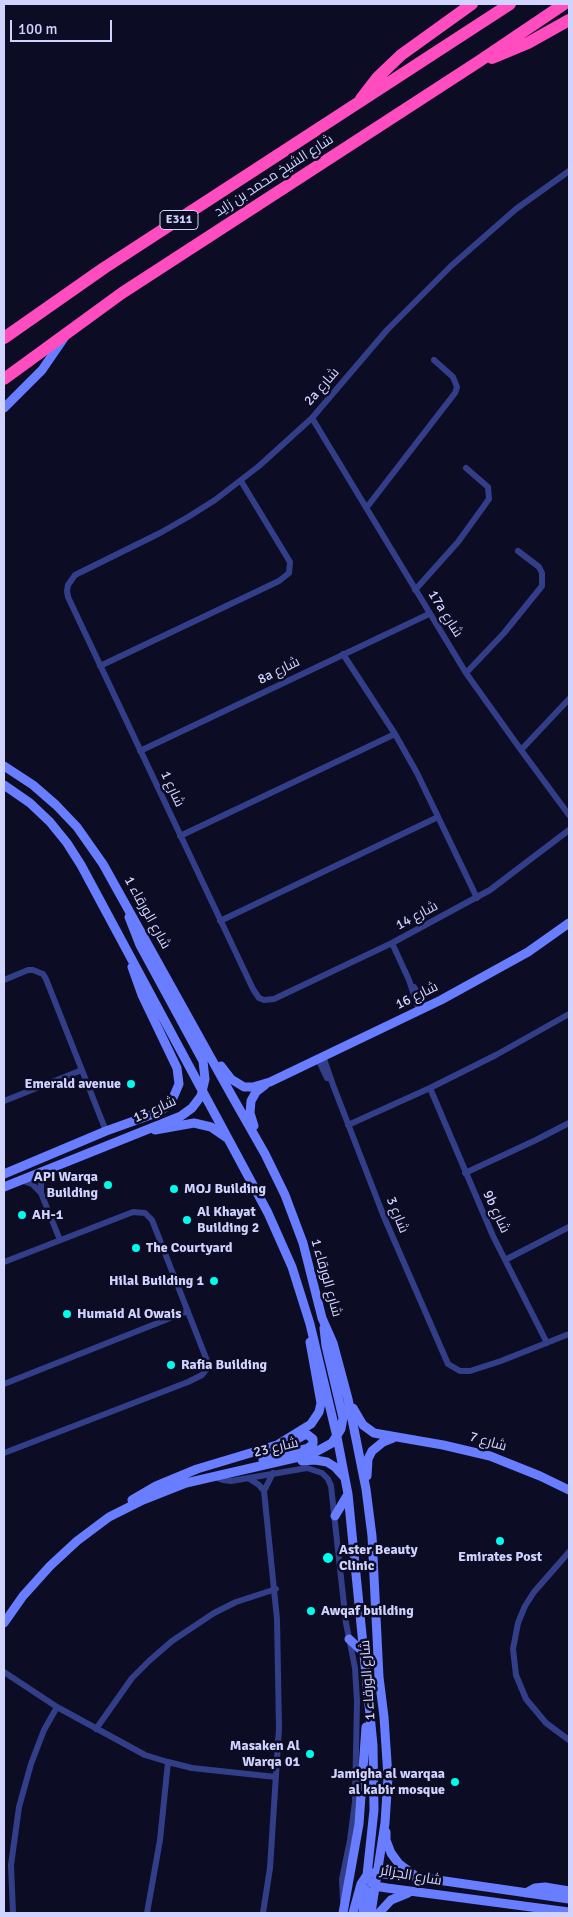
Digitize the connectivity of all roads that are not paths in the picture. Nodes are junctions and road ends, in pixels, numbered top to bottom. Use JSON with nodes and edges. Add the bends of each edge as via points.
{"nodes":[{"id":1,"x":472,"y":4,"type":"edge"},
{"id":2,"x":510,"y":4,"type":"edge"},
{"id":3,"x":564,"y":4,"type":"edge"},
{"id":4,"x":569,"y":20,"type":"edge"},
{"id":5,"x":478,"y":62,"type":"junction"},
{"id":6,"x":357,"y":105,"type":"junction"},
{"id":7,"x":569,"y":171,"type":"edge"},
{"id":8,"x":69,"y":330,"type":"junction"},
{"id":9,"x":4,"y":338,"type":"edge"},
{"id":10,"x":434,"y":360,"type":"dead end"},
{"id":11,"x":4,"y":378,"type":"edge"},
{"id":12,"x":4,"y":408,"type":"edge"},
{"id":13,"x":312,"y":418,"type":"junction"},
{"id":14,"x":466,"y":468,"type":"dead end"},
{"id":15,"x":241,"y":481,"type":"junction"},
{"id":16,"x":367,"y":507,"type":"junction"},
{"id":17,"x":518,"y":551,"type":"dead end"},
{"id":18,"x":68,"y":585,"type":"joint"},
{"id":19,"x":415,"y":590,"type":"junction"},
{"id":20,"x":429,"y":614,"type":"junction"},
{"id":21,"x":343,"y":654,"type":"junction"},
{"id":22,"x":100,"y":666,"type":"junction"},
{"id":23,"x":466,"y":673,"type":"junction"},
{"id":24,"x":569,"y":698,"type":"edge"},
{"id":25,"x":395,"y":734,"type":"junction"},
{"id":26,"x":521,"y":750,"type":"junction"},
{"id":27,"x":140,"y":751,"type":"junction"},
{"id":28,"x":4,"y":766,"type":"edge"},
{"id":29,"x":4,"y":785,"type":"edge"},
{"id":30,"x":569,"y":815,"type":"edge"},
{"id":31,"x":438,"y":817,"type":"junction"},
{"id":32,"x":569,"y":830,"type":"edge"},
{"id":33,"x":180,"y":836,"type":"junction"},
{"id":34,"x":477,"y":898,"type":"junction"},
{"id":35,"x":127,"y":904,"type":"junction"},
{"id":36,"x":220,"y":921,"type":"junction"},
{"id":37,"x":569,"y":923,"type":"edge"},
{"id":38,"x":392,"y":944,"type":"junction"},
{"id":39,"x":129,"y":952,"type":"junction"},
{"id":40,"x":4,"y":980,"type":"edge"},
{"id":41,"x":264,"y":1000,"type":"joint"},
{"id":42,"x":422,"y":1009,"type":"junction"},
{"id":43,"x":569,"y":1014,"type":"edge"},
{"id":44,"x":209,"y":1053,"type":"junction"},
{"id":45,"x":320,"y":1058,"type":"junction"},
{"id":46,"x":82,"y":1070,"type":"junction"},
{"id":47,"x":270,"y":1082,"type":"junction"},
{"id":48,"x":430,"y":1088,"type":"junction"},
{"id":49,"x":202,"y":1091,"type":"junction"},
{"id":50,"x":4,"y":1101,"type":"edge"},
{"id":51,"x":569,"y":1123,"type":"edge"},
{"id":52,"x":348,"y":1125,"type":"junction"},
{"id":53,"x":147,"y":1130,"type":"junction"},
{"id":54,"x":106,"y":1131,"type":"junction"},
{"id":55,"x":230,"y":1140,"type":"junction"},
{"id":56,"x":265,"y":1154,"type":"junction"},
{"id":57,"x":47,"y":1169,"type":"junction"},
{"id":58,"x":465,"y":1173,"type":"junction"},
{"id":59,"x":4,"y":1174,"type":"edge"},
{"id":60,"x":21,"y":1180,"type":"junction"},
{"id":61,"x":4,"y":1187,"type":"edge"},
{"id":62,"x":41,"y":1193,"type":"junction"},
{"id":63,"x":569,"y":1227,"type":"edge"},
{"id":64,"x":60,"y":1240,"type":"junction"},
{"id":65,"x":504,"y":1260,"type":"junction"},
{"id":66,"x":4,"y":1262,"type":"edge"},
{"id":67,"x":188,"y":1311,"type":"junction"},
{"id":68,"x":310,"y":1324,"type":"junction"},
{"id":69,"x":325,"y":1325,"type":"junction"},
{"id":70,"x":569,"y":1334,"type":"edge"},
{"id":71,"x":547,"y":1343,"type":"junction"},
{"id":72,"x":4,"y":1384,"type":"edge"},
{"id":73,"x":348,"y":1399,"type":"junction"},
{"id":74,"x":337,"y":1437,"type":"junction"},
{"id":75,"x":395,"y":1437,"type":"junction"},
{"id":76,"x":265,"y":1450,"type":"junction"},
{"id":77,"x":4,"y":1453,"type":"edge"},
{"id":78,"x":282,"y":1461,"type":"junction"},
{"id":79,"x":235,"y":1471,"type":"junction"},
{"id":80,"x":273,"y":1474,"type":"junction"},
{"id":81,"x":212,"y":1476,"type":"junction"},
{"id":82,"x":248,"y":1478,"type":"junction"},
{"id":83,"x":345,"y":1478,"type":"junction"},
{"id":84,"x":366,"y":1489,"type":"junction"},
{"id":85,"x":569,"y":1490,"type":"edge"},
{"id":86,"x":264,"y":1491,"type":"junction"},
{"id":87,"x":348,"y":1494,"type":"junction"},
{"id":88,"x":335,"y":1516,"type":"junction"},
{"id":89,"x":109,"y":1517,"type":"junction"},
{"id":90,"x":569,"y":1552,"type":"edge"},
{"id":91,"x":276,"y":1588,"type":"junction"},
{"id":92,"x":4,"y":1624,"type":"edge"},
{"id":93,"x":349,"y":1640,"type":"junction"},
{"id":94,"x":363,"y":1652,"type":"junction"},
{"id":95,"x":5,"y":1674,"type":"edge"},
{"id":96,"x":368,"y":1699,"type":"junction"},
{"id":97,"x":57,"y":1707,"type":"junction"},
{"id":98,"x":96,"y":1729,"type":"junction"},
{"id":99,"x":569,"y":1740,"type":"edge"},
{"id":100,"x":168,"y":1762,"type":"junction"},
{"id":101,"x":276,"y":1777,"type":"junction"},
{"id":102,"x":385,"y":1823,"type":"junction"},
{"id":103,"x":372,"y":1874,"type":"junction"},
{"id":104,"x":417,"y":1876,"type":"junction"},
{"id":105,"x":375,"y":1886,"type":"junction"},
{"id":106,"x":360,"y":1888,"type":"junction"},
{"id":107,"x":569,"y":1890,"type":"edge"},
{"id":108,"x":412,"y":1892,"type":"junction"},
{"id":109,"x":526,"y":1893,"type":"junction"},
{"id":110,"x":569,"y":1899,"type":"edge"},
{"id":111,"x":344,"y":1910,"type":"edge"},
{"id":112,"x":569,"y":1912,"type":"edge"},
{"id":113,"x":13,"y":1913,"type":"edge"},
{"id":114,"x":147,"y":1913,"type":"edge"},
{"id":115,"x":263,"y":1913,"type":"edge"},
{"id":116,"x":353,"y":1913,"type":"edge"},
{"id":117,"x":363,"y":1913,"type":"edge"},
{"id":118,"x":371,"y":1913,"type":"edge"},
{"id":119,"x":379,"y":1913,"type":"edge"}],
"edges":[{"from":1,"to":6,"type":"highway","via":[[390,64]]},
{"from":2,"to":6,"type":"highway","name":"شارع الشيخ محمد بن زايد","number":"E311"},
{"from":3,"to":5,"type":"highway","name":"شارع الشيخ محمد بن زايد","number":"E311"},
{"from":4,"to":5,"type":"highway","via":[[516,49]]},
{"from":5,"to":8,"type":"highway","name":"شارع الشيخ محمد بن زايد","number":"E311"},
{"from":6,"to":9,"type":"highway","name":"شارع الشيخ محمد بن زايد","number":"E311","via":[[104,268]]},
{"from":7,"to":13,"type":"street","name":"2a شارع","via":[[516,209],[451,266],[387,330]]},
{"from":8,"to":11,"type":"highway","name":"شارع الشيخ محمد بن زايد","number":"E311"},
{"from":8,"to":12,"type":"street","via":[[42,370]]},
{"from":10,"to":16,"type":"street","via":[[453,376],[457,387],[455,393]]},
{"from":13,"to":15,"type":"street","name":"2a شارع"},
{"from":13,"to":16,"type":"street","name":"17a شارع"},
{"from":14,"to":19,"type":"street","via":[[488,487],[489,499],[458,542]]},
{"from":15,"to":18,"type":"street","name":"2a شارع","via":[[160,533],[75,575]]},
{"from":15,"to":22,"type":"street","via":[[290,562],[289,574]]},
{"from":16,"to":19,"type":"street","name":"17a شارع"},
{"from":17,"to":23,"type":"street","via":[[539,567],[542,586]]},
{"from":18,"to":22,"type":"street","name":"شارع 1","via":[[68,598]]},
{"from":19,"to":20,"type":"street","name":"17a شارع"},
{"from":20,"to":21,"type":"street","name":"8a شارع"},
{"from":20,"to":23,"type":"street","name":"17a شارع"},
{"from":21,"to":25,"type":"street"},
{"from":21,"to":27,"type":"street","name":"8a شارع"},
{"from":22,"to":27,"type":"street","name":"شارع 1"},
{"from":23,"to":26,"type":"street","name":"17a شارع"},
{"from":24,"to":26,"type":"street"},
{"from":25,"to":31,"type":"street"},
{"from":25,"to":33,"type":"street"},
{"from":26,"to":30,"type":"street","name":"17a شارع"},
{"from":27,"to":33,"type":"street","name":"شارع 1"},
{"from":28,"to":35,"type":"street","name":"شارع الورقاء 1","via":[[39,790],[77,827]]},
{"from":29,"to":39,"type":"street","name":"شارع الورقاء 1","via":[[40,813],[67,844]]},
{"from":31,"to":34,"type":"street"},
{"from":31,"to":36,"type":"street"},
{"from":32,"to":34,"type":"street","name":"شارع 14"},
{"from":33,"to":36,"type":"street","name":"شارع 1"},
{"from":34,"to":38,"type":"street","name":"شارع 14"},
{"from":35,"to":44,"type":"street","name":"شارع الورقاء 1"},
{"from":35,"to":49,"type":"street","via":[[136,937],[203,1061]]},
{"from":36,"to":41,"type":"street","name":"شارع 1","via":[[253,989]]},
{"from":37,"to":42,"type":"street","name":"شارع 16","via":[[520,957]]},
{"from":38,"to":41,"type":"street","name":"شارع 14","via":[[274,999]]},
{"from":38,"to":42,"type":"street"},
{"from":39,"to":49,"type":"street","name":"شارع الورقاء 1"},
{"from":39,"to":54,"type":"street","name":"شارع 13","via":[[142,995],[177,1068],[179,1084],[164,1109]]},
{"from":40,"to":46,"type":"street","via":[[28,970],[43,974]]},
{"from":42,"to":45,"type":"street","name":"شارع 16"},
{"from":43,"to":48,"type":"street"},
{"from":44,"to":47,"type":"street","name":"شارع 16","via":[[240,1085],[253,1087]]},
{"from":44,"to":56,"type":"street","name":"شارع الورقاء 1"},
{"from":45,"to":47,"type":"street","name":"شارع 16"},
{"from":45,"to":52,"type":"street","name":"شارع 3"},
{"from":46,"to":50,"type":"street"},
{"from":46,"to":54,"type":"street"},
{"from":47,"to":56,"type":"street","name":"شارع 16","via":[[254,1095],[249,1109]]},
{"from":48,"to":52,"type":"street"},
{"from":48,"to":58,"type":"street","name":"9b شارع"},
{"from":49,"to":53,"type":"street","name":"شارع 13","via":[[185,1113]]},
{"from":49,"to":55,"type":"street","name":"شارع الورقاء 1"},
{"from":51,"to":58,"type":"street"},
{"from":52,"to":71,"type":"street","name":"شارع 3","via":[[448,1364],[467,1372]]},
{"from":53,"to":55,"type":"street","via":[[199,1123]]},
{"from":53,"to":57,"type":"street","name":"شارع 13"},
{"from":54,"to":59,"type":"street","name":"شارع 13"},
{"from":55,"to":68,"type":"street","name":"شارع الورقاء 1","via":[[292,1267]]},
{"from":56,"to":69,"type":"street","name":"شارع الورقاء 1","via":[[303,1243]]},
{"from":57,"to":60,"type":"street","name":"شارع 13"},
{"from":57,"to":62,"type":"street","via":[[41,1180]]},
{"from":58,"to":65,"type":"street","name":"9b شارع"},
{"from":60,"to":61,"type":"street","name":"شارع 13"},
{"from":60,"to":62,"type":"street","via":[[32,1184]]},
{"from":62,"to":64,"type":"street"},
{"from":63,"to":65,"type":"street"},
{"from":64,"to":66,"type":"street"},
{"from":64,"to":67,"type":"street","via":[[133,1212],[145,1213],[152,1220]]},
{"from":65,"to":71,"type":"street","name":"9b شارع"},
{"from":67,"to":72,"type":"street"},
{"from":67,"to":77,"type":"street","via":[[207,1360],[202,1376]]},
{"from":68,"to":74,"type":"street","name":"شارع الورقاء 1"},
{"from":68,"to":76,"type":"street","name":"شارع 23","via":[[310,1349],[320,1412],[308,1428]]},
{"from":69,"to":73,"type":"street","name":"شارع الورقاء 1"},
{"from":69,"to":74,"type":"street","via":[[326,1346],[343,1418]]},
{"from":70,"to":71,"type":"street"},
{"from":73,"to":75,"type":"street","name":"شارع 7","via":[[366,1428]]},
{"from":73,"to":84,"type":"street","name":"شارع الورقاء 1"},
{"from":74,"to":78,"type":"street","name":"شارع 23","via":[[317,1452]]},
{"from":74,"to":83,"type":"street","name":"شارع الورقاء 1"},
{"from":75,"to":84,"type":"street","via":[[379,1444],[370,1455]]},
{"from":75,"to":85,"type":"street","name":"شارع 7","via":[[490,1456]]},
{"from":76,"to":79,"type":"street","via":[[286,1445],[304,1434],[313,1439],[308,1448]]},
{"from":76,"to":89,"type":"street","name":"شارع 23","via":[[183,1474],[143,1493]]},
{"from":78,"to":79,"type":"street","name":"شارع 23"},
{"from":78,"to":83,"type":"street","via":[[323,1461]]},
{"from":79,"to":81,"type":"street","name":"شارع 23"},
{"from":80,"to":82,"type":"street"},
{"from":80,"to":86,"type":"street"},
{"from":80,"to":88,"type":"street","via":[[307,1468],[322,1473],[331,1486]]},
{"from":81,"to":82,"type":"street","via":[[227,1481]]},
{"from":81,"to":89,"type":"street","name":"شارع 23","via":[[164,1491]]},
{"from":82,"to":86,"type":"street"},
{"from":83,"to":87,"type":"street","name":"شارع الورقاء 1"},
{"from":84,"to":102,"type":"street","name":"شارع الورقاء 1","via":[[374,1558],[379,1677],[388,1768]]},
{"from":86,"to":91,"type":"street"},
{"from":87,"to":88,"type":"street"},
{"from":87,"to":94,"type":"street","name":"شارع الورقاء 1"},
{"from":88,"to":93,"type":"street"},
{"from":89,"to":92,"type":"street","name":"شارع 23","via":[[50,1566],[23,1596]]},
{"from":90,"to":99,"type":"street","via":[[525,1606],[513,1649],[516,1675],[526,1699],[546,1723]]},
{"from":91,"to":98,"type":"street","via":[[236,1602],[172,1642],[132,1678]]},
{"from":91,"to":101,"type":"street","via":[[280,1679]]},
{"from":93,"to":94,"type":"street"},
{"from":93,"to":111,"type":"street","via":[[355,1668],[357,1724],[354,1814],[342,1884]]},
{"from":94,"to":96,"type":"street","name":"شارع الورقاء 1"},
{"from":95,"to":97,"type":"street"},
{"from":96,"to":103,"type":"street","name":"شارع الورقاء 1","via":[[374,1758]]},
{"from":96,"to":111,"type":"street","via":[[360,1824]]},
{"from":97,"to":98,"type":"street"},
{"from":97,"to":113,"type":"street","via":[[33,1757],[19,1807],[11,1865]]},
{"from":98,"to":100,"type":"street","via":[[135,1750]]},
{"from":100,"to":101,"type":"street","via":[[192,1768]]},
{"from":100,"to":114,"type":"street","via":[[162,1827]]},
{"from":101,"to":115,"type":"street","via":[[270,1868]]},
{"from":102,"to":103,"type":"street","name":"شارع الورقاء 1"},
{"from":102,"to":104,"type":"street","via":[[391,1853],[405,1869]]},
{"from":103,"to":104,"type":"street","name":"شارع الجزائر"},
{"from":103,"to":105,"type":"street","name":"شارع الجزائر","via":[[370,1882]]},
{"from":103,"to":106,"type":"street","name":"شارع الورقاء 1","via":[[363,1880]]},
{"from":104,"to":109,"type":"street","name":"شارع الجزائر"},
{"from":105,"to":108,"type":"street","name":"شارع الجزائر"},
{"from":105,"to":118,"type":"street"},
{"from":106,"to":116,"type":"street","name":"شارع الورقاء 1"},
{"from":106,"to":117,"type":"street","via":[[366,1890]]},
{"from":107,"to":109,"type":"street","via":[[545,1887]]},
{"from":108,"to":112,"type":"street","name":"شارع الجزائر"},
{"from":108,"to":119,"type":"street","via":[[390,1900]]},
{"from":109,"to":110,"type":"street","name":"شارع الجزائر"}]}
